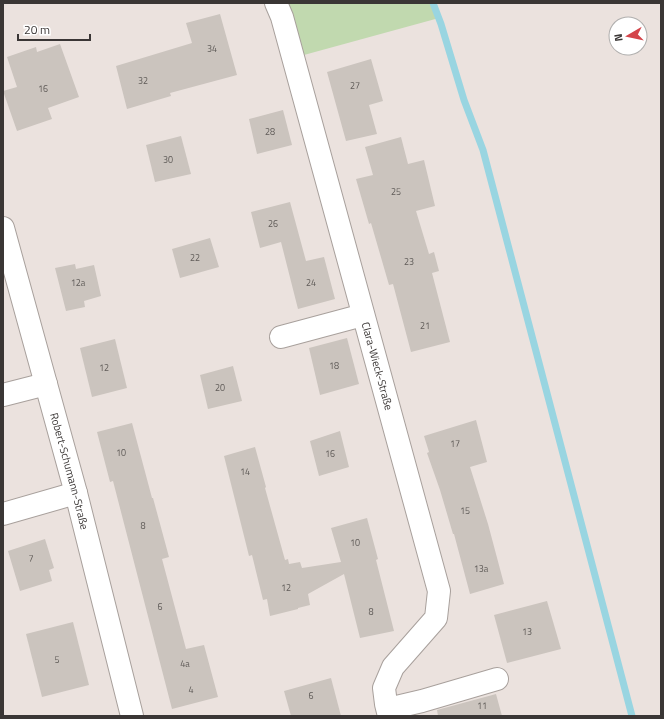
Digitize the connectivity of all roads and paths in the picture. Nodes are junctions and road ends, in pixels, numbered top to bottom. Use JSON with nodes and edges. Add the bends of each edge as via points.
{"nodes":[{"id":1,"x":276,"y":3,"type":"edge"},
{"id":2,"x":3,"y":228,"type":"edge"},
{"id":3,"x":363,"y":315,"type":"junction"},
{"id":4,"x":281,"y":337,"type":"dead end"},
{"id":5,"x":46,"y":384,"type":"junction"},
{"id":6,"x":3,"y":395,"type":"edge"},
{"id":7,"x":76,"y":493,"type":"junction"},
{"id":8,"x":3,"y":514,"type":"edge"},
{"id":9,"x":498,"y":679,"type":"dead end"},
{"id":10,"x":389,"y":713,"type":"edge"},
{"id":11,"x":132,"y":716,"type":"edge"}],
"edges":[{"from":1,"to":3,"type":"street","name":"Clara-Wieck-Straße","via":[[282,16]]},
{"from":2,"to":5,"type":"street","name":"Robert-Schumann-Straße"},
{"from":3,"to":4,"type":"street"},
{"from":3,"to":10,"type":"street","name":"Clara-Wieck-Straße","via":[[439,591],[436,618],[393,667],[384,688]]},
{"from":5,"to":6,"type":"street"},
{"from":5,"to":7,"type":"street","name":"Robert-Schumann-Straße"},
{"from":7,"to":8,"type":"street"},
{"from":7,"to":11,"type":"street","name":"Robert-Schumann-Straße"},
{"from":9,"to":10,"type":"street"}]}
